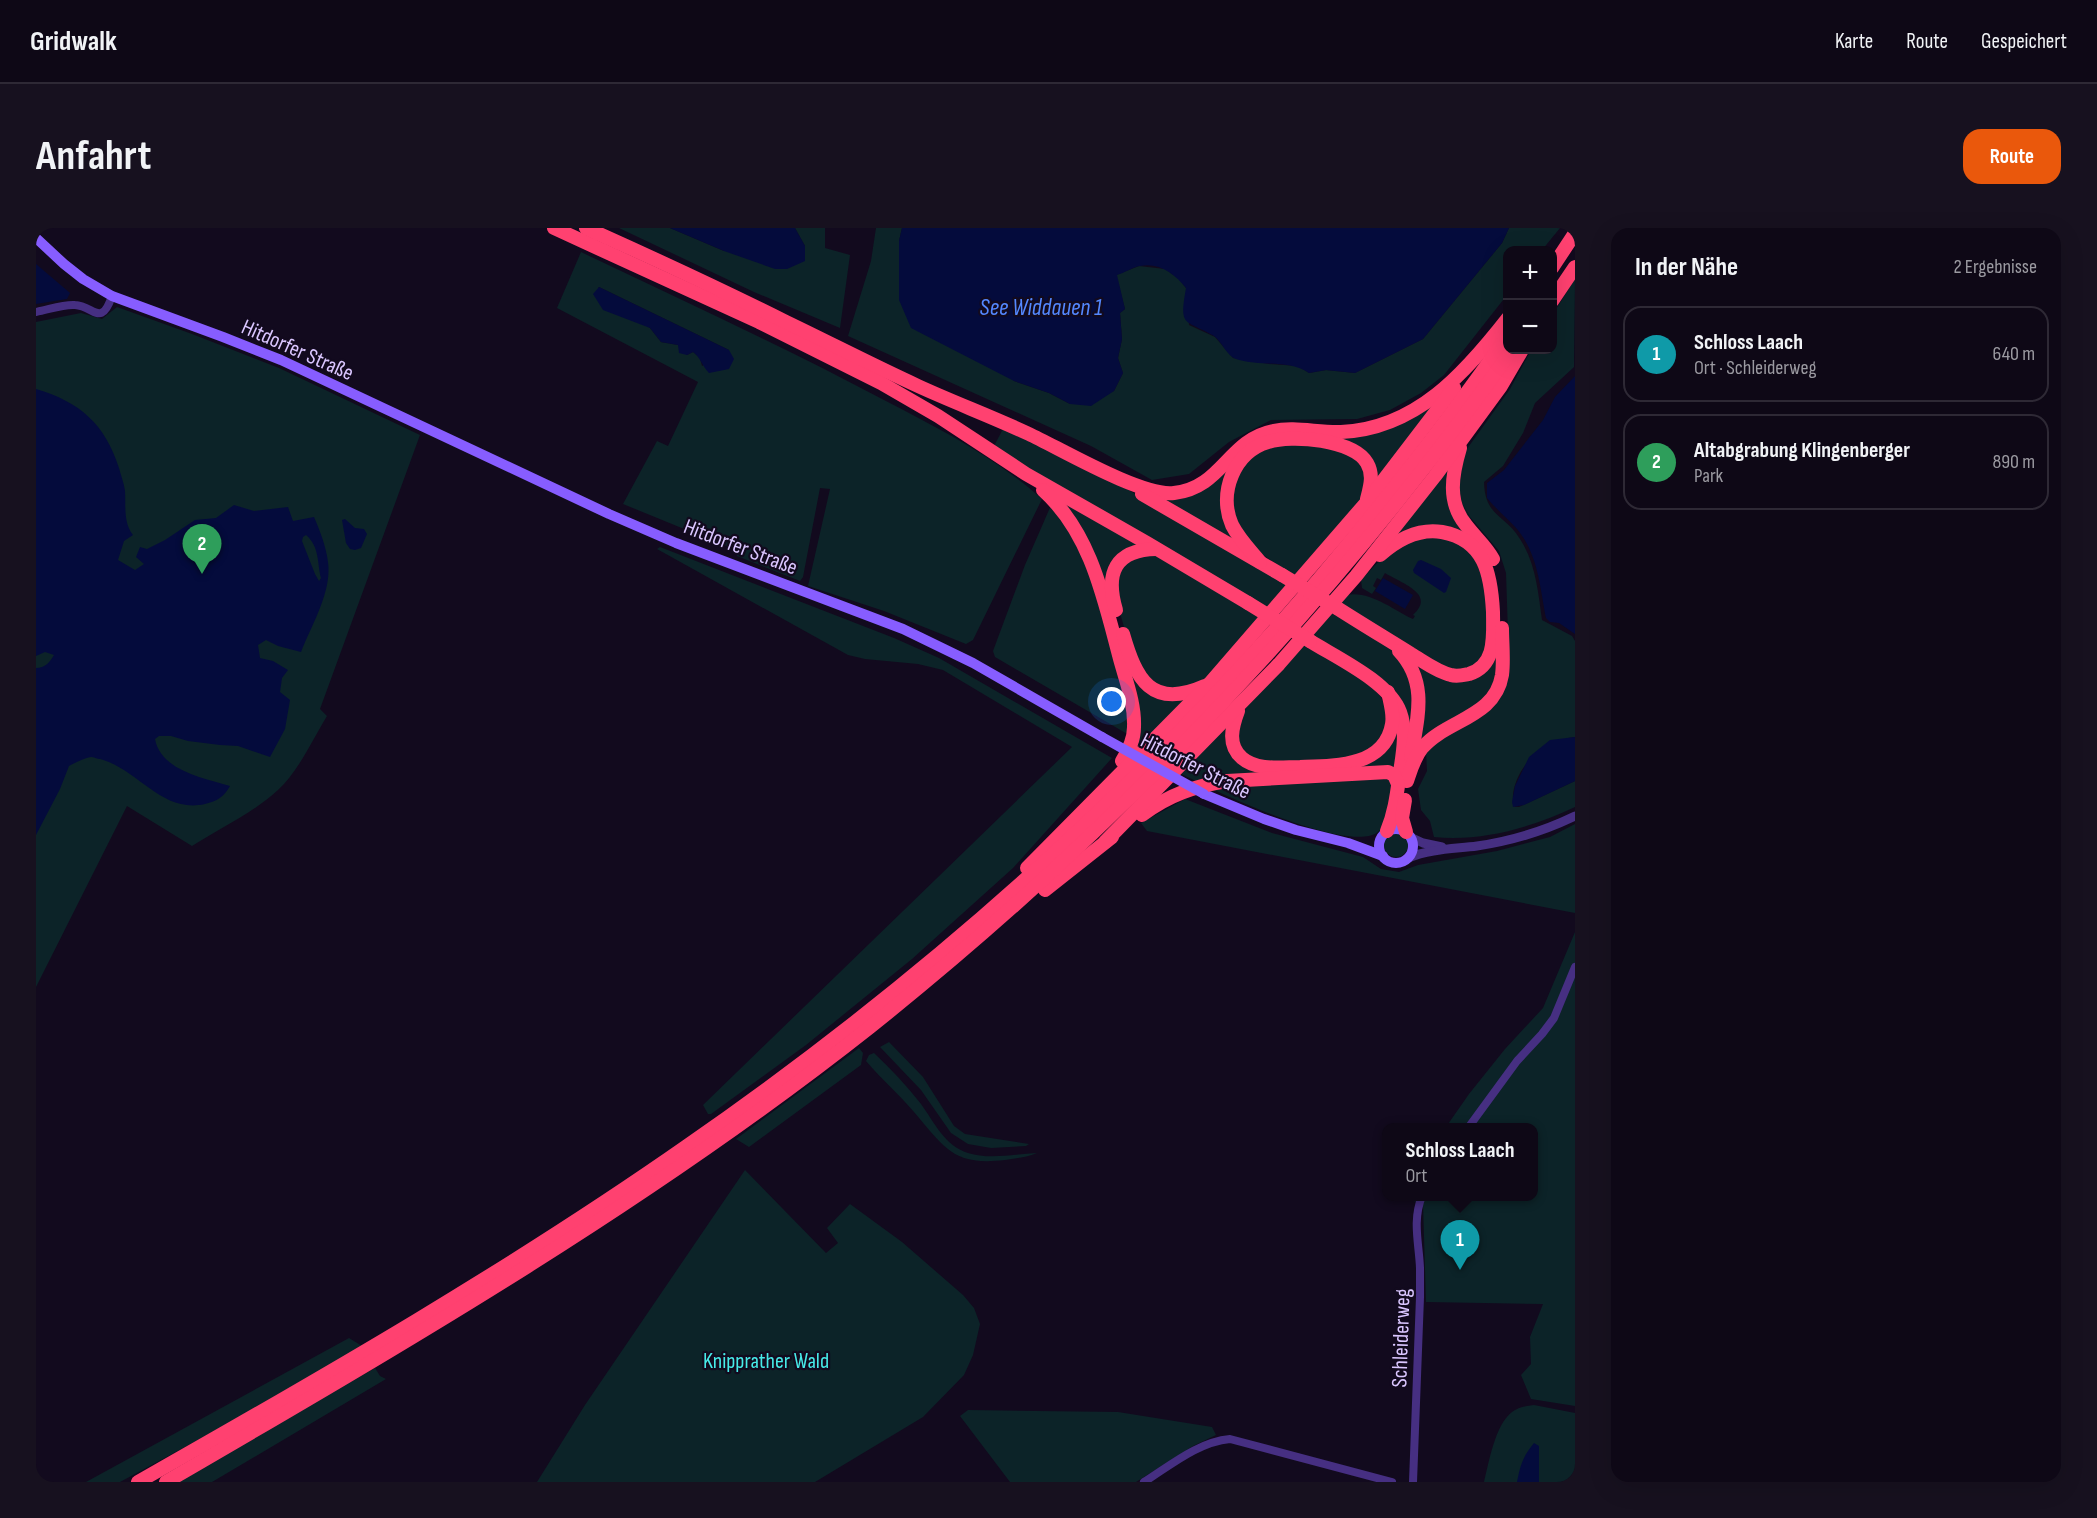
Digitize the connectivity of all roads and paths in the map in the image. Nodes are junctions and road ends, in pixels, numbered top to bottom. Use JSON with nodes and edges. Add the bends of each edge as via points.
{"nodes":[{"id":1,"x":554,"y":228,"type":"edge"},
{"id":2,"x":586,"y":228,"type":"edge"},
{"id":3,"x":1575,"y":228,"type":"edge"},
{"id":4,"x":1575,"y":233,"type":"edge"},
{"id":5,"x":36,"y":238,"type":"edge"},
{"id":6,"x":1557,"y":251,"type":"edge"},
{"id":7,"x":1575,"y":255,"type":"edge"},
{"id":8,"x":1557,"y":260,"type":"edge"},
{"id":9,"x":1575,"y":267,"type":"edge"},
{"id":10,"x":1557,"y":282,"type":"edge"},
{"id":11,"x":108,"y":294,"type":"junction"},
{"id":12,"x":1553,"y":300,"type":"edge"},
{"id":13,"x":36,"y":312,"type":"edge"},
{"id":14,"x":1503,"y":324,"type":"edge"},
{"id":15,"x":1503,"y":342,"type":"edge"},
{"id":16,"x":1509,"y":354,"type":"edge"},
{"id":17,"x":1520,"y":354,"type":"edge"},
{"id":18,"x":1474,"y":359,"type":"junction"},
{"id":19,"x":1463,"y":437,"type":"junction"},
{"id":20,"x":1099,"y":468,"type":"junction"},
{"id":21,"x":1026,"y":474,"type":"junction"},
{"id":22,"x":1366,"y":503,"type":"junction"},
{"id":23,"x":1156,"y":549,"type":"junction"},
{"id":24,"x":1260,"y":562,"type":"junction"},
{"id":25,"x":1356,"y":576,"type":"junction"},
{"id":26,"x":1390,"y":641,"type":"junction"},
{"id":27,"x":1210,"y":683,"type":"junction"},
{"id":28,"x":1388,"y":692,"type":"junction"},
{"id":29,"x":1242,"y":704,"type":"junction"},
{"id":30,"x":1403,"y":783,"type":"junction"},
{"id":31,"x":1088,"y":804,"type":"junction"},
{"id":32,"x":1575,"y":816,"type":"edge"},
{"id":33,"x":1384,"y":834,"type":"junction"},
{"id":34,"x":1408,"y":834,"type":"junction"},
{"id":35,"x":1105,"y":842,"type":"junction"},
{"id":36,"x":1348,"y":843,"type":"junction"},
{"id":37,"x":1447,"y":848,"type":"junction"},
{"id":38,"x":1383,"y":856,"type":"junction"},
{"id":39,"x":1408,"y":858,"type":"junction"},
{"id":40,"x":970,"y":928,"type":"junction"},
{"id":41,"x":1575,"y":967,"type":"edge"},
{"id":42,"x":930,"y":978,"type":"junction"},
{"id":43,"x":1472,"y":1123,"type":"edge"},
{"id":44,"x":1421,"y":1201,"type":"edge"},
{"id":45,"x":138,"y":1482,"type":"edge"},
{"id":46,"x":166,"y":1482,"type":"edge"},
{"id":47,"x":1144,"y":1482,"type":"edge"},
{"id":48,"x":1392,"y":1482,"type":"edge"},
{"id":49,"x":1413,"y":1482,"type":"edge"}],
"edges":[{"from":1,"to":21,"type":"highway","via":[[846,365],[938,416]]},
{"from":2,"to":20,"type":"highway"},
{"from":3,"to":6,"type":"highway"},
{"from":4,"to":8,"type":"highway"},
{"from":5,"to":11,"type":"main road","name":"Hitdorfer Straße","via":[[83,279]]},
{"from":7,"to":10,"type":"highway"},
{"from":9,"to":12,"type":"highway"},
{"from":11,"to":13,"type":"street","via":[[105,311],[99,314],[75,305]]},
{"from":11,"to":36,"type":"main road","name":"Hitdorfer Straße","bridge":true,"via":[[281,360],[676,543],[903,629],[972,663],[1204,794],[1296,830]]},
{"from":14,"to":18,"type":"highway"},
{"from":15,"to":40,"type":"highway","via":[[1387,497],[1276,629],[1134,779]]},
{"from":16,"to":42,"type":"highway","via":[[1386,519],[1225,702],[1041,882]]},
{"from":17,"to":19,"type":"highway"},
{"from":18,"to":20,"type":"highway","via":[[1434,398],[1412,412],[1362,430],[1288,429],[1261,434],[1247,441],[1204,484],[1188,491],[1158,493]]},
{"from":18,"to":22,"type":"highway"},
{"from":19,"to":25,"type":"highway"},
{"from":19,"to":30,"type":"highway","via":[[1452,484],[1454,498],[1465,524],[1492,557],[1498,574],[1502,676],[1487,705],[1423,747]]},
{"from":20,"to":24,"type":"highway"},
{"from":21,"to":23,"type":"highway"},
{"from":21,"to":31,"type":"highway","via":[[1059,506],[1088,553],[1134,709],[1131,746]]},
{"from":22,"to":24,"type":"highway","via":[[1370,470],[1353,450],[1297,439],[1276,440],[1251,450],[1230,480],[1227,498],[1231,522]]},
{"from":22,"to":27,"type":"highway"},
{"from":23,"to":27,"type":"highway","via":[[1123,557],[1111,582],[1131,660],[1139,678],[1167,694]]},
{"from":23,"to":28,"type":"highway","bridge":true},
{"from":24,"to":26,"type":"highway","bridge":true},
{"from":25,"to":26,"type":"highway","via":[[1394,543],[1423,532],[1437,531],[1462,538],[1485,562],[1492,588],[1494,639],[1484,665],[1465,675],[1450,675]]},
{"from":25,"to":29,"type":"highway"},
{"from":26,"to":30,"type":"highway","via":[[1412,668],[1420,694]]},
{"from":27,"to":31,"type":"highway"},
{"from":28,"to":29,"type":"highway","via":[[1392,717],[1388,739],[1369,757],[1341,765],[1272,767],[1249,763],[1235,750],[1232,740]]},
{"from":28,"to":30,"type":"highway","via":[[1403,721]]},
{"from":29,"to":35,"type":"highway"},
{"from":30,"to":33,"type":"highway"},
{"from":30,"to":34,"type":"highway","via":[[1402,818]]},
{"from":30,"to":35,"type":"highway","via":[[1388,772],[1374,772],[1206,784],[1160,801]]},
{"from":31,"to":40,"type":"highway"},
{"from":32,"to":37,"type":"street","via":[[1515,838]]},
{"from":33,"to":34,"type":"main road","via":[[1397,829]]},
{"from":33,"to":36,"type":"main road","name":"Hitdorfer Straße","via":[[1370,841]]},
{"from":33,"to":38,"type":"main road","via":[[1379,847]]},
{"from":34,"to":37,"type":"street","via":[[1423,843]]},
{"from":34,"to":39,"type":"main road","via":[[1413,846]]},
{"from":35,"to":42,"type":"highway","via":[[953,966]]},
{"from":36,"to":38,"type":"main road","name":"Hitdorfer Straße"},
{"from":37,"to":39,"type":"street"},
{"from":38,"to":39,"type":"main road","via":[[1392,862]]},
{"from":40,"to":45,"type":"highway","via":[[861,1019],[600,1205],[365,1352]]},
{"from":41,"to":43,"type":"street","via":[[1554,1018]]},
{"from":42,"to":46,"type":"highway","via":[[778,1096],[606,1215],[355,1372]]},
{"from":44,"to":49,"type":"street","name":"Schleiderweg","via":[[1416,1219],[1420,1287]]},
{"from":47,"to":48,"type":"street","via":[[1200,1447],[1230,1439]]}]}
